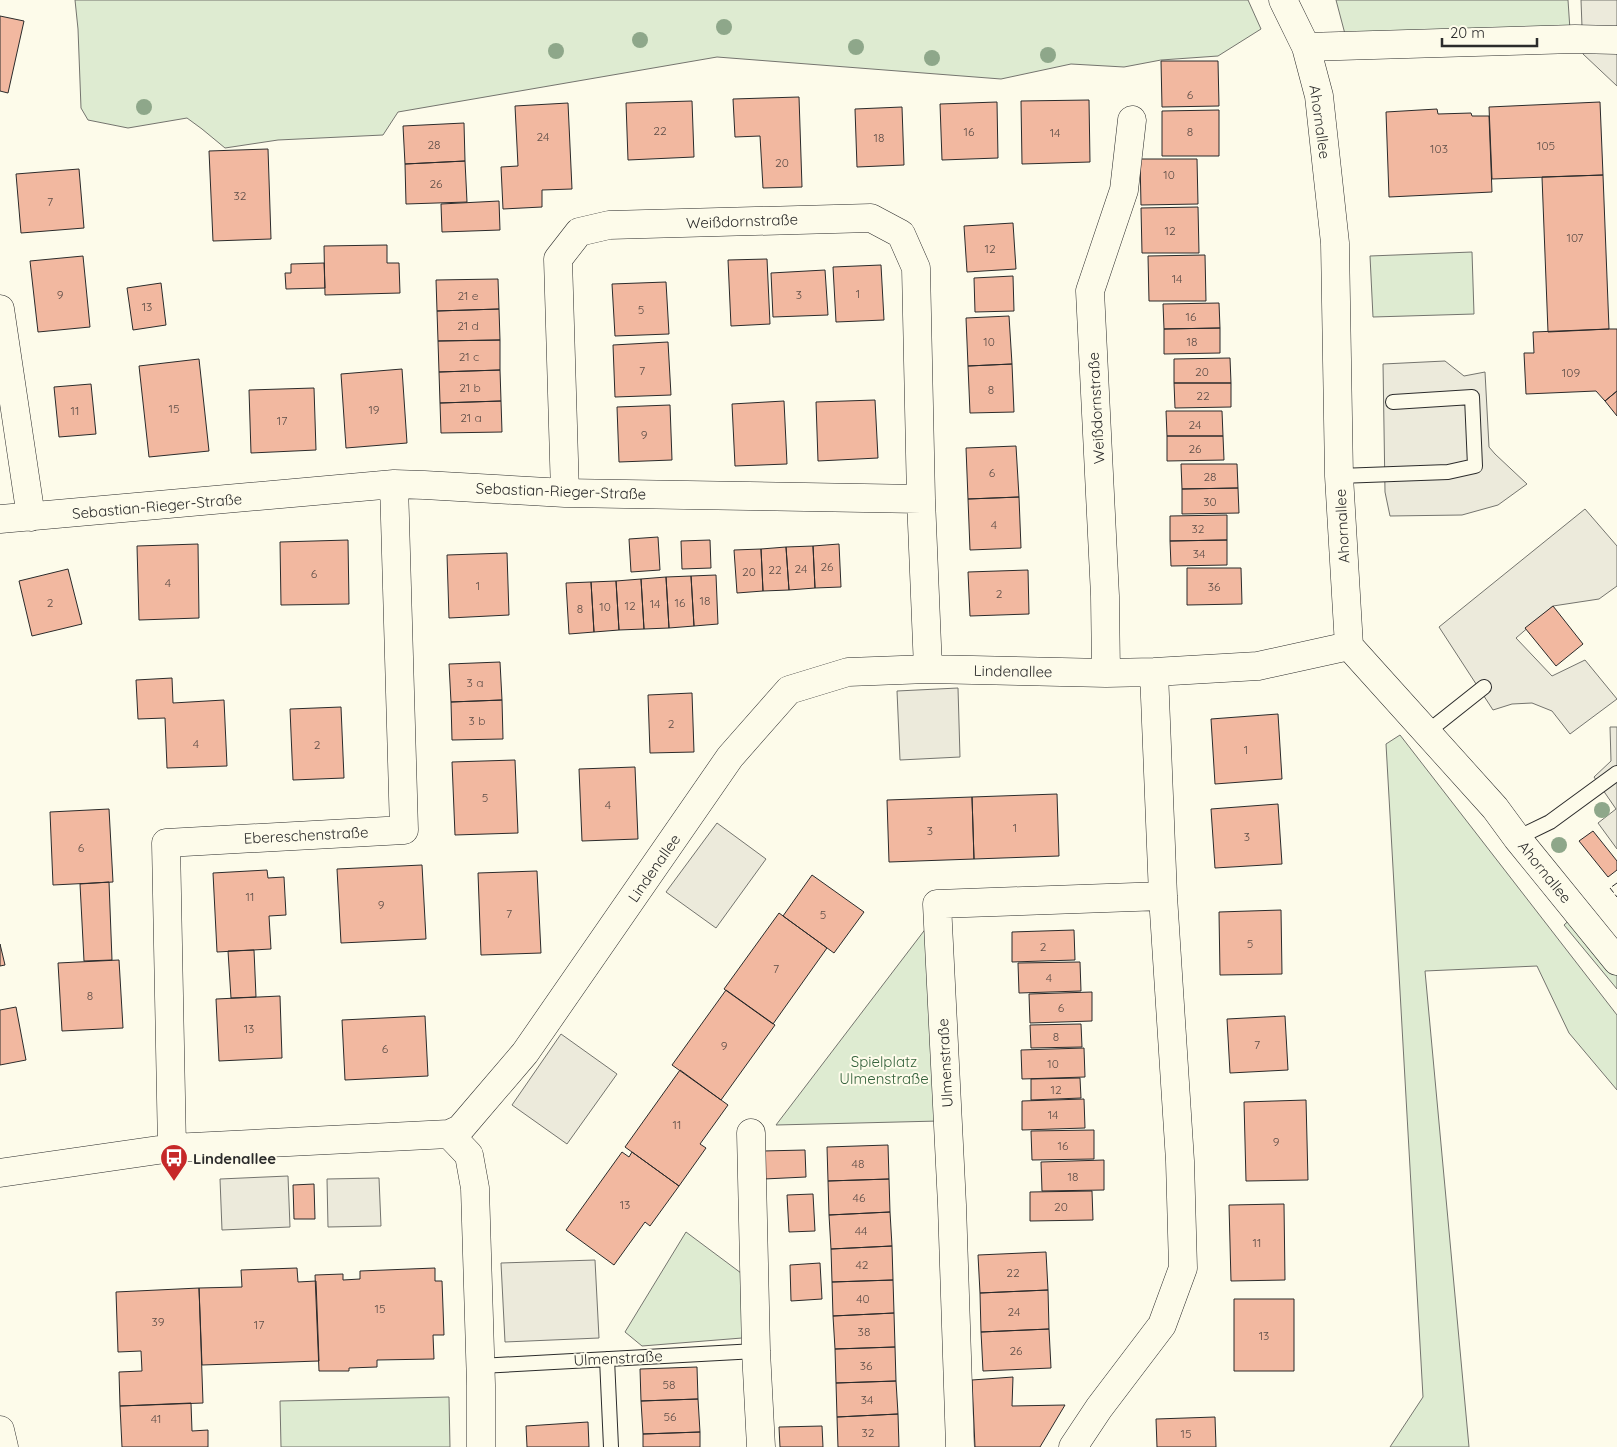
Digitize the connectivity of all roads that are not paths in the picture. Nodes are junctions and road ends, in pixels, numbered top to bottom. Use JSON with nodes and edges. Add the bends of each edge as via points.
{"nodes":[{"id":1,"x":1283,"y":0,"type":"edge"},
{"id":2,"x":1617,"y":40,"type":"edge"},
{"id":3,"x":1306,"y":47,"type":"junction"},
{"id":4,"x":1132,"y":120,"type":"dead end"},
{"id":5,"x":0,"y":309,"type":"edge"},
{"id":6,"x":1393,"y":402,"type":"dead end"},
{"id":7,"x":1339,"y":476,"type":"junction"},
{"id":8,"x":394,"y":484,"type":"junction"},
{"id":9,"x":565,"y":493,"type":"junction"},
{"id":10,"x":921,"y":499,"type":"junction"},
{"id":11,"x":32,"y":517,"type":"junction"},
{"id":12,"x":0,"y":519,"type":"edge"},
{"id":13,"x":1349,"y":646,"type":"junction"},
{"id":14,"x":928,"y":669,"type":"junction"},
{"id":15,"x":1106,"y":672,"type":"junction"},
{"id":16,"x":1154,"y":672,"type":"junction"},
{"id":17,"x":1484,"y":687,"type":"dead end"},
{"id":18,"x":1426,"y":733,"type":"junction"},
{"id":19,"x":1617,"y":772,"type":"edge"},
{"id":20,"x":1517,"y":838,"type":"junction"},
{"id":21,"x":1163,"y":896,"type":"junction"},
{"id":22,"x":1617,"y":961,"type":"edge"},
{"id":23,"x":751,"y":1133,"type":"dead end"},
{"id":24,"x":449,"y":1134,"type":"junction"},
{"id":25,"x":172,"y":1148,"type":"junction"},
{"id":26,"x":0,"y":1173,"type":"edge"},
{"id":27,"x":756,"y":1351,"type":"junction"},
{"id":28,"x":607,"y":1359,"type":"junction"},
{"id":29,"x":480,"y":1366,"type":"junction"},
{"id":30,"x":0,"y":1430,"type":"edge"},
{"id":31,"x":4,"y":1447,"type":"edge"},
{"id":32,"x":481,"y":1447,"type":"edge"},
{"id":33,"x":611,"y":1447,"type":"edge"},
{"id":34,"x":761,"y":1447,"type":"edge"},
{"id":35,"x":960,"y":1447,"type":"edge"},
{"id":36,"x":1074,"y":1447,"type":"edge"}],
"edges":[{"from":1,"to":3,"type":"street","name":"Ahornallee"},
{"from":2,"to":3,"type":"street"},
{"from":3,"to":7,"type":"street","name":"Ahornallee","via":[[1319,96],[1335,243]]},
{"from":4,"to":15,"type":"street","name":"Weißdornstraße","via":[[1124,190],[1090,291]]},
{"from":5,"to":11,"type":"street"},
{"from":6,"to":7,"type":"lane","via":[[1472,397],[1475,466],[1448,472]]},
{"from":7,"to":13,"type":"street","name":"Ahornallee"},
{"from":8,"to":9,"type":"street","name":"Sebastian-Rieger-Straße"},
{"from":8,"to":11,"type":"street","name":"Sebastian-Rieger-Straße"},
{"from":8,"to":25,"type":"street","name":"Ebereschenstraße","via":[[404,830],[166,843]]},
{"from":9,"to":10,"type":"street","name":"Sebastian-Rieger-Straße"},
{"from":9,"to":10,"type":"street","name":"Weißdornstraße","via":[[558,259],[579,232],[609,225],[871,218],[901,234],[916,268]]},
{"from":10,"to":14,"type":"street"},
{"from":11,"to":12,"type":"street","name":"Sebastian-Rieger-Straße"},
{"from":13,"to":16,"type":"street","name":"Lindenallee","via":[[1258,666]]},
{"from":13,"to":18,"type":"street","name":"Ahornallee"},
{"from":14,"to":15,"type":"street","name":"Lindenallee"},
{"from":14,"to":24,"type":"street","name":"Lindenallee","via":[[848,672],[789,690],[730,757],[525,1053],[460,1129]]},
{"from":15,"to":16,"type":"street","name":"Lindenallee"},
{"from":16,"to":21,"type":"street"},
{"from":17,"to":18,"type":"lane"},
{"from":18,"to":20,"type":"street","name":"Ahornallee","via":[[1495,808]]},
{"from":19,"to":20,"type":"lane","via":[[1550,822]]},
{"from":20,"to":22,"type":"street","name":"Ahornallee"},
{"from":21,"to":35,"type":"street","name":"Ulmenstraße","via":[[937,904]]},
{"from":21,"to":36,"type":"street","via":[[1180,1161],[1183,1268],[1162,1325],[1099,1408]]},
{"from":23,"to":27,"type":"street"},
{"from":24,"to":25,"type":"street"},
{"from":24,"to":29,"type":"street","via":[[469,1154],[475,1188]]},
{"from":25,"to":26,"type":"street"},
{"from":27,"to":28,"type":"lane","name":"Ulmenstraße"},
{"from":27,"to":34,"type":"street"},
{"from":28,"to":29,"type":"lane","name":"Ulmenstraße"},
{"from":28,"to":33,"type":"lane"},
{"from":29,"to":32,"type":"street"},
{"from":30,"to":31,"type":"street"}]}
